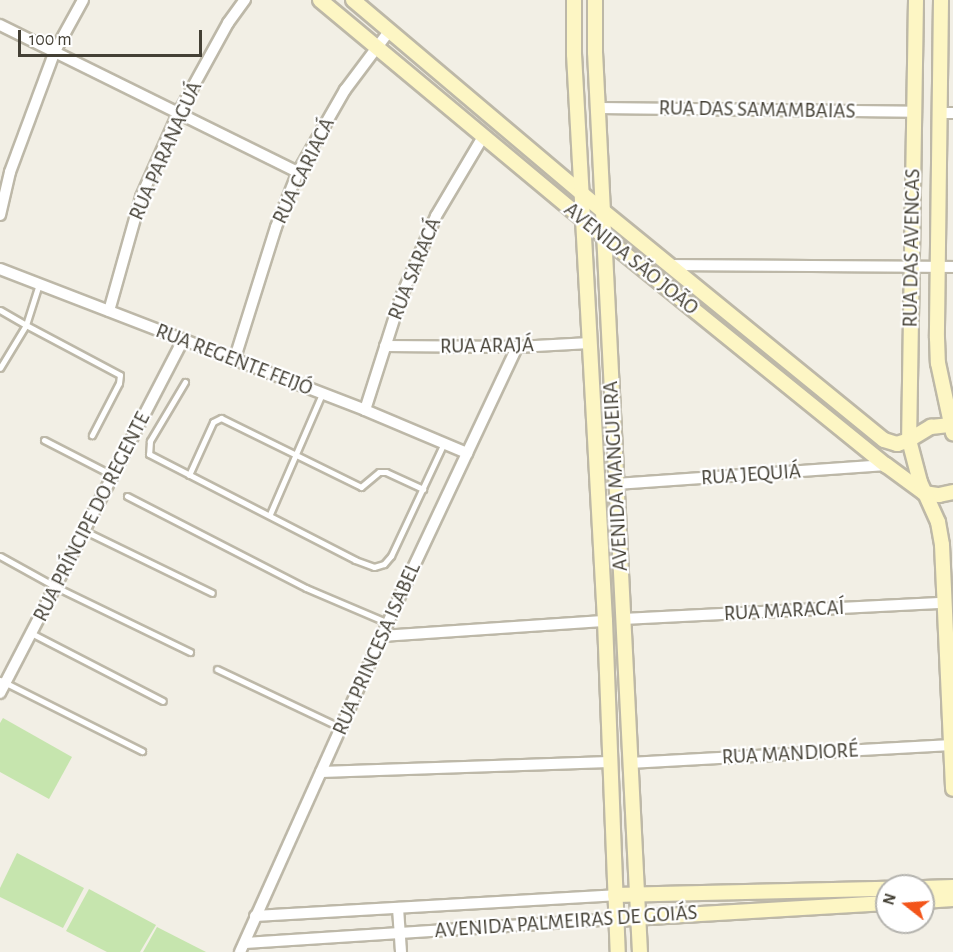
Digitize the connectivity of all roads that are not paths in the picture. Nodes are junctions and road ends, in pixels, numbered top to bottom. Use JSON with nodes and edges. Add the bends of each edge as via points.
{"nodes":[{"id":1,"x":83,"y":0,"type":"edge"},
{"id":2,"x":245,"y":0,"type":"edge"},
{"id":3,"x":320,"y":0,"type":"edge"},
{"id":4,"x":353,"y":0,"type":"edge"},
{"id":5,"x":574,"y":0,"type":"edge"},
{"id":6,"x":596,"y":0,"type":"edge"},
{"id":7,"x":916,"y":0,"type":"edge"},
{"id":8,"x":941,"y":0,"type":"edge"},
{"id":9,"x":0,"y":25,"type":"edge"},
{"id":10,"x":390,"y":30,"type":"junction"},
{"id":11,"x":376,"y":48,"type":"junction"},
{"id":12,"x":55,"y":51,"type":"junction"},
{"id":13,"x":599,"y":108,"type":"junction"},
{"id":14,"x":915,"y":112,"type":"junction"},
{"id":15,"x":946,"y":113,"type":"edge"},
{"id":16,"x":178,"y":114,"type":"junction"},
{"id":17,"x":483,"y":137,"type":"junction"},
{"id":18,"x":298,"y":172,"type":"junction"},
{"id":19,"x":913,"y":183,"type":"junction"},
{"id":20,"x":939,"y":186,"type":"junction"},
{"id":21,"x":580,"y":190,"type":"junction"},
{"id":22,"x":603,"y":211,"type":"junction"},
{"id":23,"x":0,"y":214,"type":"edge"},
{"id":24,"x":582,"y":219,"type":"junction"},
{"id":25,"x":604,"y":237,"type":"junction"},
{"id":26,"x":670,"y":265,"type":"junction"},
{"id":27,"x":911,"y":267,"type":"junction"},
{"id":28,"x":938,"y":267,"type":"junction"},
{"id":29,"x":0,"y":268,"type":"edge"},
{"id":30,"x":953,"y":269,"type":"edge"},
{"id":31,"x":39,"y":284,"type":"junction"},
{"id":32,"x":0,"y":310,"type":"edge"},
{"id":33,"x":109,"y":311,"type":"junction"},
{"id":34,"x":26,"y":325,"type":"junction"},
{"id":35,"x":183,"y":340,"type":"junction"},
{"id":36,"x":590,"y":343,"type":"junction"},
{"id":37,"x":385,"y":346,"type":"junction"},
{"id":38,"x":517,"y":347,"type":"junction"},
{"id":39,"x":234,"y":361,"type":"junction"},
{"id":40,"x":938,"y":363,"type":"junction"},
{"id":41,"x":0,"y":368,"type":"edge"},
{"id":42,"x":953,"y":373,"type":"edge"},
{"id":43,"x":185,"y":382,"type":"dead end"},
{"id":44,"x":322,"y":394,"type":"junction"},
{"id":45,"x":365,"y":410,"type":"junction"},
{"id":46,"x":952,"y":428,"type":"edge"},
{"id":47,"x":92,"y":435,"type":"dead end"},
{"id":48,"x":44,"y":440,"type":"dead end"},
{"id":49,"x":909,"y":441,"type":"junction"},
{"id":50,"x":444,"y":443,"type":"junction"},
{"id":51,"x":466,"y":453,"type":"junction"},
{"id":52,"x":295,"y":457,"type":"junction"},
{"id":53,"x":886,"y":465,"type":"junction"},
{"id":54,"x":189,"y":475,"type":"junction"},
{"id":55,"x":114,"y":476,"type":"junction"},
{"id":56,"x":616,"y":484,"type":"junction"},
{"id":57,"x":423,"y":489,"type":"junction"},
{"id":58,"x":953,"y":492,"type":"edge"},
{"id":59,"x":924,"y":493,"type":"junction"},
{"id":60,"x":127,"y":496,"type":"dead end"},
{"id":61,"x":270,"y":514,"type":"junction"},
{"id":62,"x":85,"y":531,"type":"junction"},
{"id":63,"x":0,"y":556,"type":"edge"},
{"id":64,"x":56,"y":587,"type":"junction"},
{"id":65,"x":212,"y":593,"type":"dead end"},
{"id":66,"x":944,"y":603,"type":"junction"},
{"id":67,"x":623,"y":619,"type":"junction"},
{"id":68,"x":605,"y":621,"type":"junction"},
{"id":69,"x":388,"y":623,"type":"junction"},
{"id":70,"x":33,"y":634,"type":"junction"},
{"id":71,"x":382,"y":636,"type":"junction"},
{"id":72,"x":190,"y":652,"type":"dead end"},
{"id":73,"x":217,"y":669,"type":"dead end"},
{"id":74,"x":3,"y":681,"type":"edge"},
{"id":75,"x":0,"y":693,"type":"edge"},
{"id":76,"x":163,"y":701,"type":"dead end"},
{"id":77,"x":341,"y":728,"type":"junction"},
{"id":78,"x":951,"y":745,"type":"junction"},
{"id":79,"x":142,"y":751,"type":"dead end"},
{"id":80,"x":609,"y":762,"type":"junction"},
{"id":81,"x":629,"y":763,"type":"junction"},
{"id":82,"x":321,"y":772,"type":"junction"},
{"id":83,"x":953,"y":789,"type":"edge"},
{"id":84,"x":935,"y":888,"type":"edge"},
{"id":85,"x":953,"y":888,"type":"edge"},
{"id":86,"x":875,"y":889,"type":"edge"},
{"id":87,"x":637,"y":894,"type":"junction"},
{"id":88,"x":615,"y":895,"type":"junction"},
{"id":89,"x":953,"y":897,"type":"edge"},
{"id":90,"x":935,"y":899,"type":"edge"},
{"id":91,"x":875,"y":904,"type":"edge"},
{"id":92,"x":398,"y":909,"type":"junction"},
{"id":93,"x":255,"y":916,"type":"junction"},
{"id":94,"x":638,"y":918,"type":"junction"},
{"id":95,"x":616,"y":920,"type":"junction"},
{"id":96,"x":400,"y":933,"type":"junction"},
{"id":97,"x":243,"y":947,"type":"edge"},
{"id":98,"x":400,"y":952,"type":"edge"},
{"id":99,"x":618,"y":952,"type":"edge"},
{"id":100,"x":640,"y":952,"type":"edge"}],
"edges":[{"from":1,"to":12,"type":"street"},
{"from":2,"to":16,"type":"street","name":"RUA PARANAGUÁ","via":[[228,23]]},
{"from":3,"to":11,"type":"street","name":"AVENIDA SÃO JOÃO"},
{"from":4,"to":10,"type":"street","name":"AVENIDA SÃO JOÃO"},
{"from":5,"to":21,"type":"street","name":"AVENIDA MANGUEIRA"},
{"from":6,"to":13,"type":"street","name":"AVENIDA MANGUEIRA"},
{"from":7,"to":14,"type":"street","name":"RUA DAS AVENCAS"},
{"from":8,"to":15,"type":"street","name":"RUA DAS AVENCAS"},
{"from":9,"to":12,"type":"street"},
{"from":10,"to":11,"type":"street","name":"RUA CARIACÁ"},
{"from":10,"to":21,"type":"street","name":"AVENIDA SÃO JOÃO"},
{"from":11,"to":17,"type":"street","name":"AVENIDA SÃO JOÃO"},
{"from":11,"to":18,"type":"street","name":"RUA CARIACÁ","via":[[345,90]]},
{"from":12,"to":16,"type":"street"},
{"from":12,"to":23,"type":"street","via":[[10,172]]},
{"from":13,"to":14,"type":"street","name":"RUA DAS SAMAMBAIAS"},
{"from":13,"to":22,"type":"street","name":"AVENIDA MANGUEIRA"},
{"from":14,"to":19,"type":"street","name":"RUA DAS AVENCAS"},
{"from":15,"to":20,"type":"street","name":"RUA DAS AVENCAS"},
{"from":16,"to":18,"type":"street"},
{"from":16,"to":33,"type":"street","name":"RUA PARANAGUÁ","via":[[141,197]]},
{"from":17,"to":24,"type":"street","name":"AVENIDA SÃO JOÃO"},
{"from":17,"to":37,"type":"street","name":"RUA SARACÁ","via":[[435,216]]},
{"from":18,"to":39,"type":"street","name":"RUA CARIACÁ","via":[[276,227]]},
{"from":19,"to":20,"type":"street"},
{"from":19,"to":27,"type":"street","name":"RUA DAS AVENCAS"},
{"from":20,"to":28,"type":"street","name":"RUA DAS AVENCAS"},
{"from":21,"to":22,"type":"street","name":"AVENIDA SÃO JOÃO"},
{"from":21,"to":24,"type":"street","name":"AVENIDA MANGUEIRA"},
{"from":22,"to":25,"type":"street","name":"AVENIDA MANGUEIRA"},
{"from":22,"to":26,"type":"street","name":"AVENIDA SÃO JOÃO"},
{"from":24,"to":25,"type":"street","name":"AVENIDA SÃO JOÃO"},
{"from":24,"to":36,"type":"street","name":"AVENIDA MANGUEIRA"},
{"from":25,"to":53,"type":"street","name":"AVENIDA SÃO JOÃO"},
{"from":25,"to":56,"type":"street","name":"AVENIDA MANGUEIRA"},
{"from":26,"to":27,"type":"street"},
{"from":26,"to":49,"type":"street","name":"AVENIDA SÃO JOÃO","via":[[884,440],[897,444]]},
{"from":27,"to":28,"type":"street"},
{"from":27,"to":49,"type":"street","name":"RUA DAS AVENCAS"},
{"from":28,"to":30,"type":"street"},
{"from":28,"to":40,"type":"street","name":"RUA DAS AVENCAS"},
{"from":29,"to":31,"type":"street","name":"RUA REGENTE FEIJÓ"},
{"from":31,"to":33,"type":"street","name":"RUA REGENTE FEIJÓ"},
{"from":31,"to":34,"type":"lane"},
{"from":32,"to":34,"type":"lane"},
{"from":33,"to":35,"type":"street","name":"RUA REGENTE FEIJÓ"},
{"from":34,"to":41,"type":"lane"},
{"from":34,"to":47,"type":"lane","via":[[120,375]]},
{"from":35,"to":39,"type":"street","name":"RUA REGENTE FEIJÓ"},
{"from":35,"to":55,"type":"street","name":"RUA PRÍNCIPE DO REGENTE"},
{"from":36,"to":38,"type":"street","name":"RUA ARAJÁ"},
{"from":36,"to":68,"type":"street","name":"AVENIDA MANGUEIRA"},
{"from":37,"to":38,"type":"street","name":"RUA ARAJÁ"},
{"from":37,"to":45,"type":"street","name":"RUA SARACÁ"},
{"from":38,"to":51,"type":"street","name":"RUA PRINCESA ISABEL"},
{"from":39,"to":44,"type":"street","name":"RUA REGENTE FEIJÓ"},
{"from":40,"to":42,"type":"street"},
{"from":40,"to":46,"type":"street","name":"RUA DAS AVENCAS"},
{"from":43,"to":54,"type":"lane","via":[[148,446],[149,454]]},
{"from":44,"to":45,"type":"street","name":"RUA REGENTE FEIJÓ"},
{"from":44,"to":52,"type":"lane"},
{"from":45,"to":50,"type":"street","name":"RUA REGENTE FEIJÓ"},
{"from":46,"to":49,"type":"street","via":[[931,427]]},
{"from":48,"to":55,"type":"lane"},
{"from":49,"to":59,"type":"street","name":"RUA DAS AVENCAS"},
{"from":50,"to":51,"type":"street","name":"RUA REGENTE FEIJÓ"},
{"from":50,"to":57,"type":"lane"},
{"from":51,"to":69,"type":"street","name":"RUA PRINCESA ISABEL"},
{"from":52,"to":54,"type":"lane","via":[[221,418],[213,422]]},
{"from":52,"to":57,"type":"lane","via":[[361,487],[380,472],[386,472]]},
{"from":52,"to":61,"type":"lane"},
{"from":53,"to":56,"type":"street","name":"RUA JEQUIÁ"},
{"from":53,"to":59,"type":"street","name":"AVENIDA SÃO JOÃO"},
{"from":54,"to":61,"type":"lane"},
{"from":55,"to":62,"type":"street","name":"RUA PRÍNCIPE DO REGENTE"},
{"from":56,"to":67,"type":"street","name":"AVENIDA MANGUEIRA"},
{"from":57,"to":61,"type":"lane","via":[[391,556],[374,567]]},
{"from":58,"to":59,"type":"street"},
{"from":59,"to":66,"type":"street","name":"RUA DAS AVENCAS","via":[[940,530]]},
{"from":60,"to":69,"type":"lane","via":[[306,588]]},
{"from":62,"to":64,"type":"street","name":"RUA PRÍNCIPE DO REGENTE"},
{"from":62,"to":65,"type":"lane"},
{"from":63,"to":64,"type":"lane"},
{"from":64,"to":70,"type":"street","name":"RUA PRÍNCIPE DO REGENTE"},
{"from":64,"to":72,"type":"lane"},
{"from":66,"to":67,"type":"street","name":"RUA MARACAÍ"},
{"from":66,"to":78,"type":"street","name":"RUA DAS AVENCAS"},
{"from":67,"to":81,"type":"street","name":"AVENIDA MANGUEIRA"},
{"from":68,"to":71,"type":"street"},
{"from":68,"to":80,"type":"street","name":"AVENIDA MANGUEIRA"},
{"from":69,"to":71,"type":"street","name":"RUA PRINCESA ISABEL"},
{"from":70,"to":74,"type":"street","name":"RUA PRÍNCIPE DO REGENTE"},
{"from":70,"to":76,"type":"lane"},
{"from":71,"to":77,"type":"street","name":"RUA PRINCESA ISABEL"},
{"from":73,"to":77,"type":"lane"},
{"from":74,"to":75,"type":"street","name":"RUA PRÍNCIPE DO REGENTE"},
{"from":74,"to":79,"type":"lane"},
{"from":77,"to":82,"type":"street","name":"RUA PRINCESA ISABEL"},
{"from":78,"to":81,"type":"street","name":"RUA MANDIORÉ"},
{"from":78,"to":83,"type":"street","name":"RUA DAS AVENCAS"},
{"from":80,"to":82,"type":"street"},
{"from":80,"to":88,"type":"street","name":"AVENIDA MANGUEIRA"},
{"from":81,"to":87,"type":"street","name":"AVENIDA MANGUEIRA"},
{"from":82,"to":93,"type":"street","name":"RUA PRINCESA ISABEL"},
{"from":84,"to":85,"type":"street"},
{"from":85,"to":89,"type":"street"},
{"from":86,"to":87,"type":"street","name":"AVENIDA PALMEIRAS DE GOIÁS"},
{"from":87,"to":88,"type":"street","name":"AVENIDA PALMEIRAS DE GOIÁS"},
{"from":87,"to":94,"type":"street","name":"AVENIDA MANGUEIRA"},
{"from":88,"to":92,"type":"street","name":"AVENIDA PALMEIRAS DE GOIÁS"},
{"from":88,"to":95,"type":"street","name":"AVENIDA MANGUEIRA"},
{"from":89,"to":90,"type":"street"},
{"from":91,"to":94,"type":"street","name":"AVENIDA PALMEIRAS DE GOIÁS"},
{"from":92,"to":93,"type":"street","name":"AVENIDA PALMEIRAS DE GOIÁS"},
{"from":92,"to":96,"type":"street"},
{"from":93,"to":97,"type":"street","name":"RUA PRINCESA ISABEL"},
{"from":94,"to":95,"type":"street","name":"AVENIDA PALMEIRAS DE GOIÁS"},
{"from":94,"to":100,"type":"street","name":"AVENIDA MANGUEIRA"},
{"from":95,"to":96,"type":"street","name":"AVENIDA PALMEIRAS DE GOIÁS"},
{"from":95,"to":99,"type":"street","name":"AVENIDA MANGUEIRA"},
{"from":96,"to":97,"type":"street","name":"AVENIDA PALMEIRAS DE GOIÁS"},
{"from":96,"to":98,"type":"street"}]}
